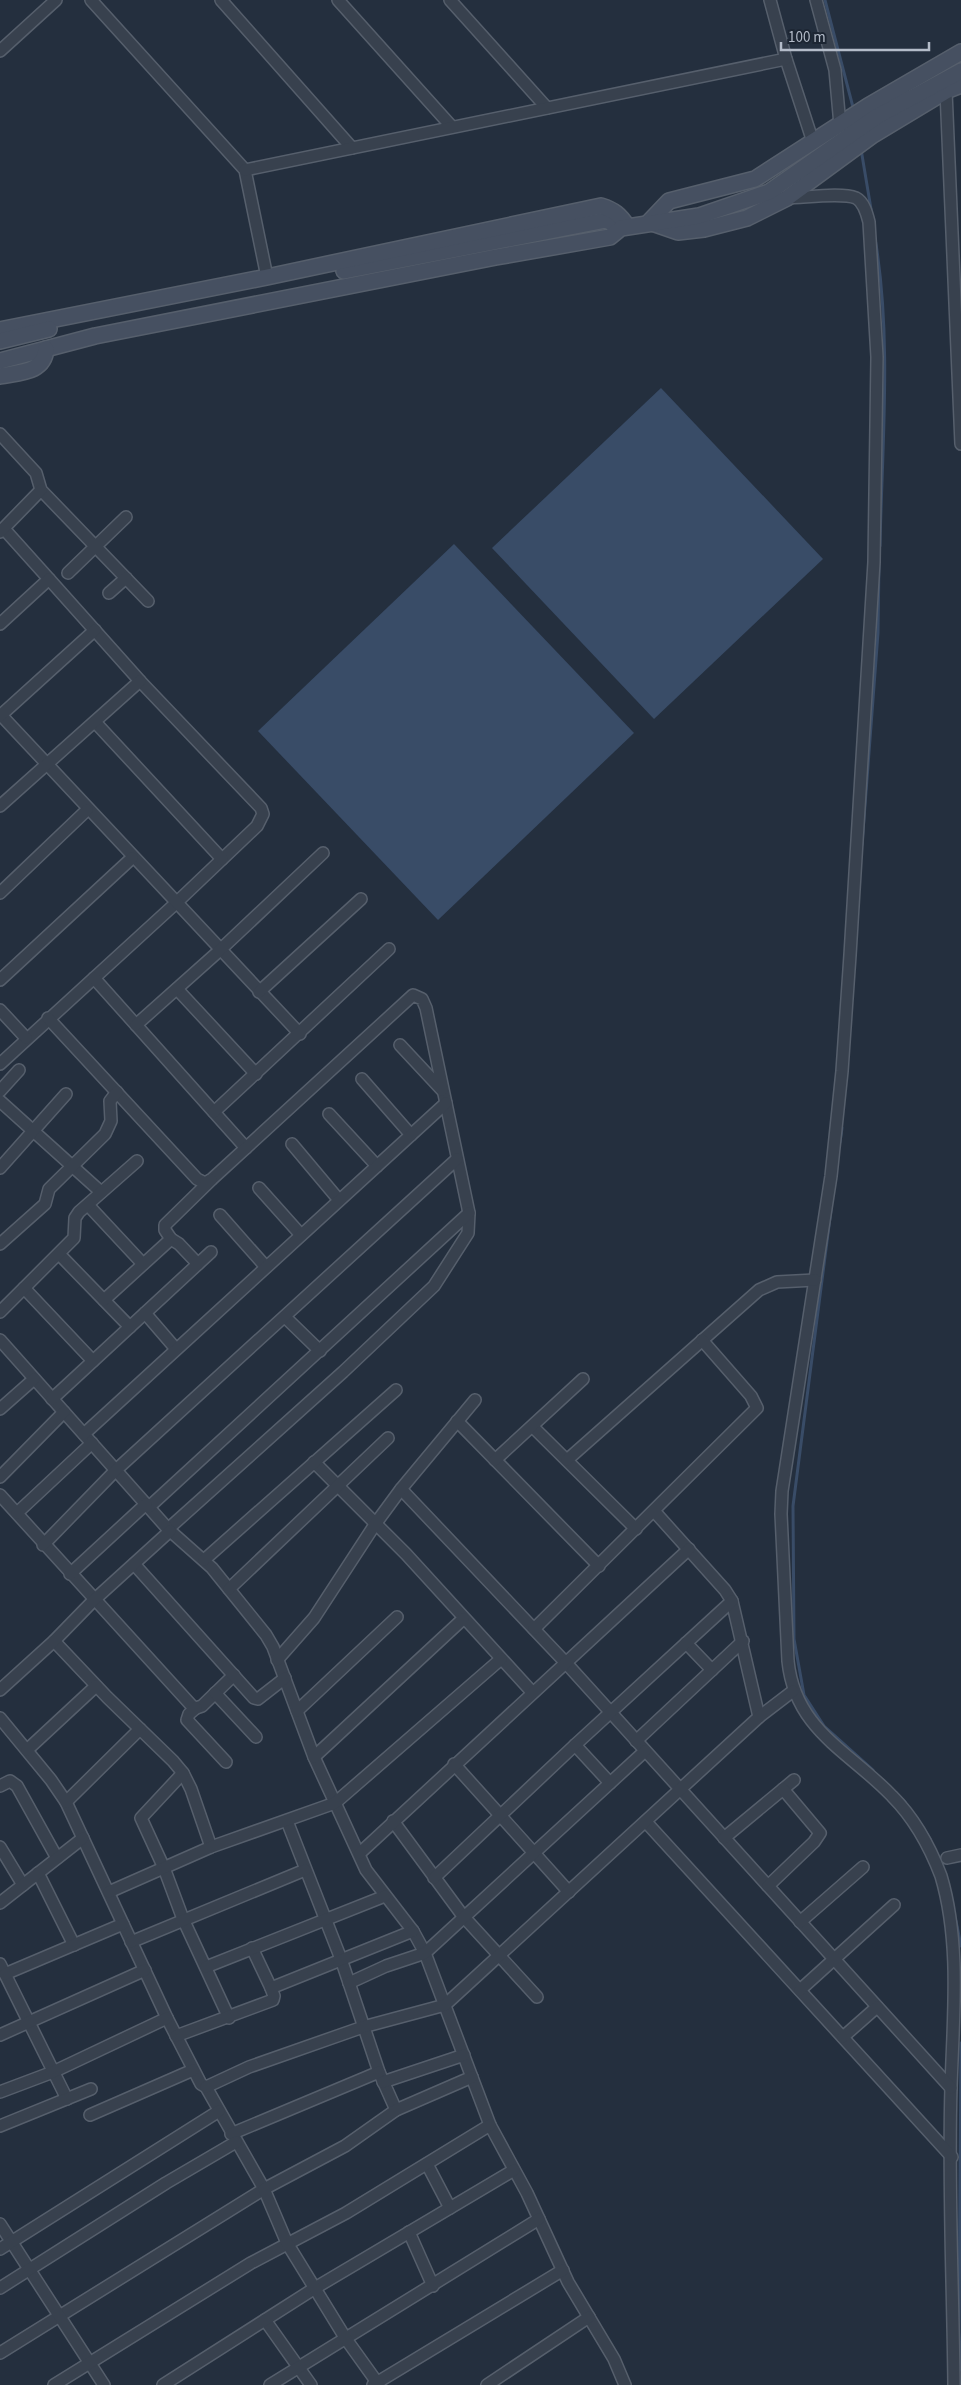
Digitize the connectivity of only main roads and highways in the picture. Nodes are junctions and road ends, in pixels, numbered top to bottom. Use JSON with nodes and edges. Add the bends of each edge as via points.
{"nodes":[{"id":1,"x":961,"y":52,"type":"edge"},
{"id":2,"x":961,"y":71,"type":"edge"},
{"id":3,"x":961,"y":85,"type":"edge"},
{"id":4,"x":951,"y":94,"type":"edge"},
{"id":5,"x":649,"y":222,"type":"junction"},
{"id":6,"x":624,"y":227,"type":"junction"},
{"id":7,"x":4,"y":336,"type":"edge"},
{"id":8,"x":46,"y":349,"type":"junction"},
{"id":9,"x":17,"y":357,"type":"junction"},
{"id":10,"x":0,"y":361,"type":"edge"},
{"id":11,"x":0,"y":376,"type":"edge"}],
"edges":[{"from":1,"to":5,"type":"main road","via":[[755,178],[669,201]]},
{"from":2,"to":5,"type":"main road","via":[[876,117],[769,192],[694,216]]},
{"from":3,"to":4,"type":"main road"},
{"from":4,"to":5,"type":"main road","via":[[873,135],[787,198],[747,218],[678,232]]},
{"from":5,"to":6,"type":"main road"},
{"from":6,"to":7,"type":"main road","via":[[606,220]]},
{"from":6,"to":7,"type":"main road","via":[[621,216],[601,206]]},
{"from":6,"to":8,"type":"main road","via":[[610,237],[104,334]]},
{"from":7,"to":9,"type":"main road"},
{"from":8,"to":9,"type":"main road"},
{"from":8,"to":11,"type":"main road","via":[[46,360],[38,367]]},
{"from":9,"to":10,"type":"main road"}]}
